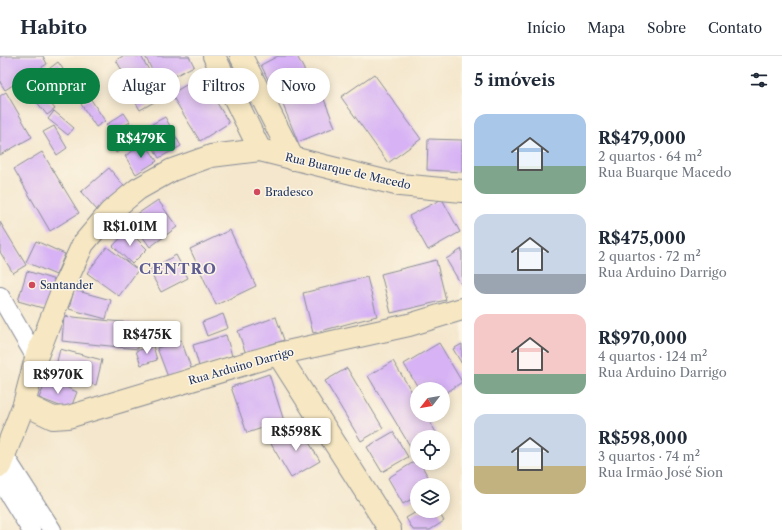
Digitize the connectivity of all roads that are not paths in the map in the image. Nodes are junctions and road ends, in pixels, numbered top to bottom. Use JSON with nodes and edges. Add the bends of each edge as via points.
{"nodes":[{"id":1,"x":214,"y":56,"type":"edge"},
{"id":2,"x":241,"y":56,"type":"edge"},
{"id":3,"x":260,"y":150,"type":"junction"},
{"id":4,"x":293,"y":159,"type":"junction"},
{"id":5,"x":462,"y":191,"type":"edge"},
{"id":6,"x":0,"y":296,"type":"edge"},
{"id":7,"x":462,"y":309,"type":"edge"},
{"id":8,"x":278,"y":354,"type":"junction"},
{"id":9,"x":36,"y":358,"type":"junction"},
{"id":10,"x":24,"y":404,"type":"junction"},
{"id":11,"x":2,"y":461,"type":"edge"},
{"id":12,"x":0,"y":480,"type":"edge"},
{"id":13,"x":31,"y":530,"type":"edge"},
{"id":14,"x":52,"y":530,"type":"edge"},
{"id":15,"x":390,"y":530,"type":"edge"}],
"edges":[{"from":1,"to":3,"type":"main road"},
{"from":2,"to":4,"type":"main road"},
{"from":3,"to":4,"type":"main road","name":"Rua Buarque de Macedo"},
{"from":3,"to":9,"type":"main road","via":[[211,156],[172,170],[138,190],[110,212],[83,244]]},
{"from":4,"to":5,"type":"main road","name":"Rua Buarque de Macedo","via":[[400,185]]},
{"from":6,"to":9,"type":"street"},
{"from":7,"to":8,"type":"main road","name":"Rua Arduino Darrigo","via":[[410,325]]},
{"from":8,"to":10,"type":"main road","name":"Rua Arduino Darrigo","via":[[68,417],[53,418]]},
{"from":8,"to":15,"type":"main road"},
{"from":9,"to":10,"type":"main road"},
{"from":10,"to":11,"type":"main road"},
{"from":11,"to":14,"type":"street"},
{"from":12,"to":13,"type":"street"}]}
